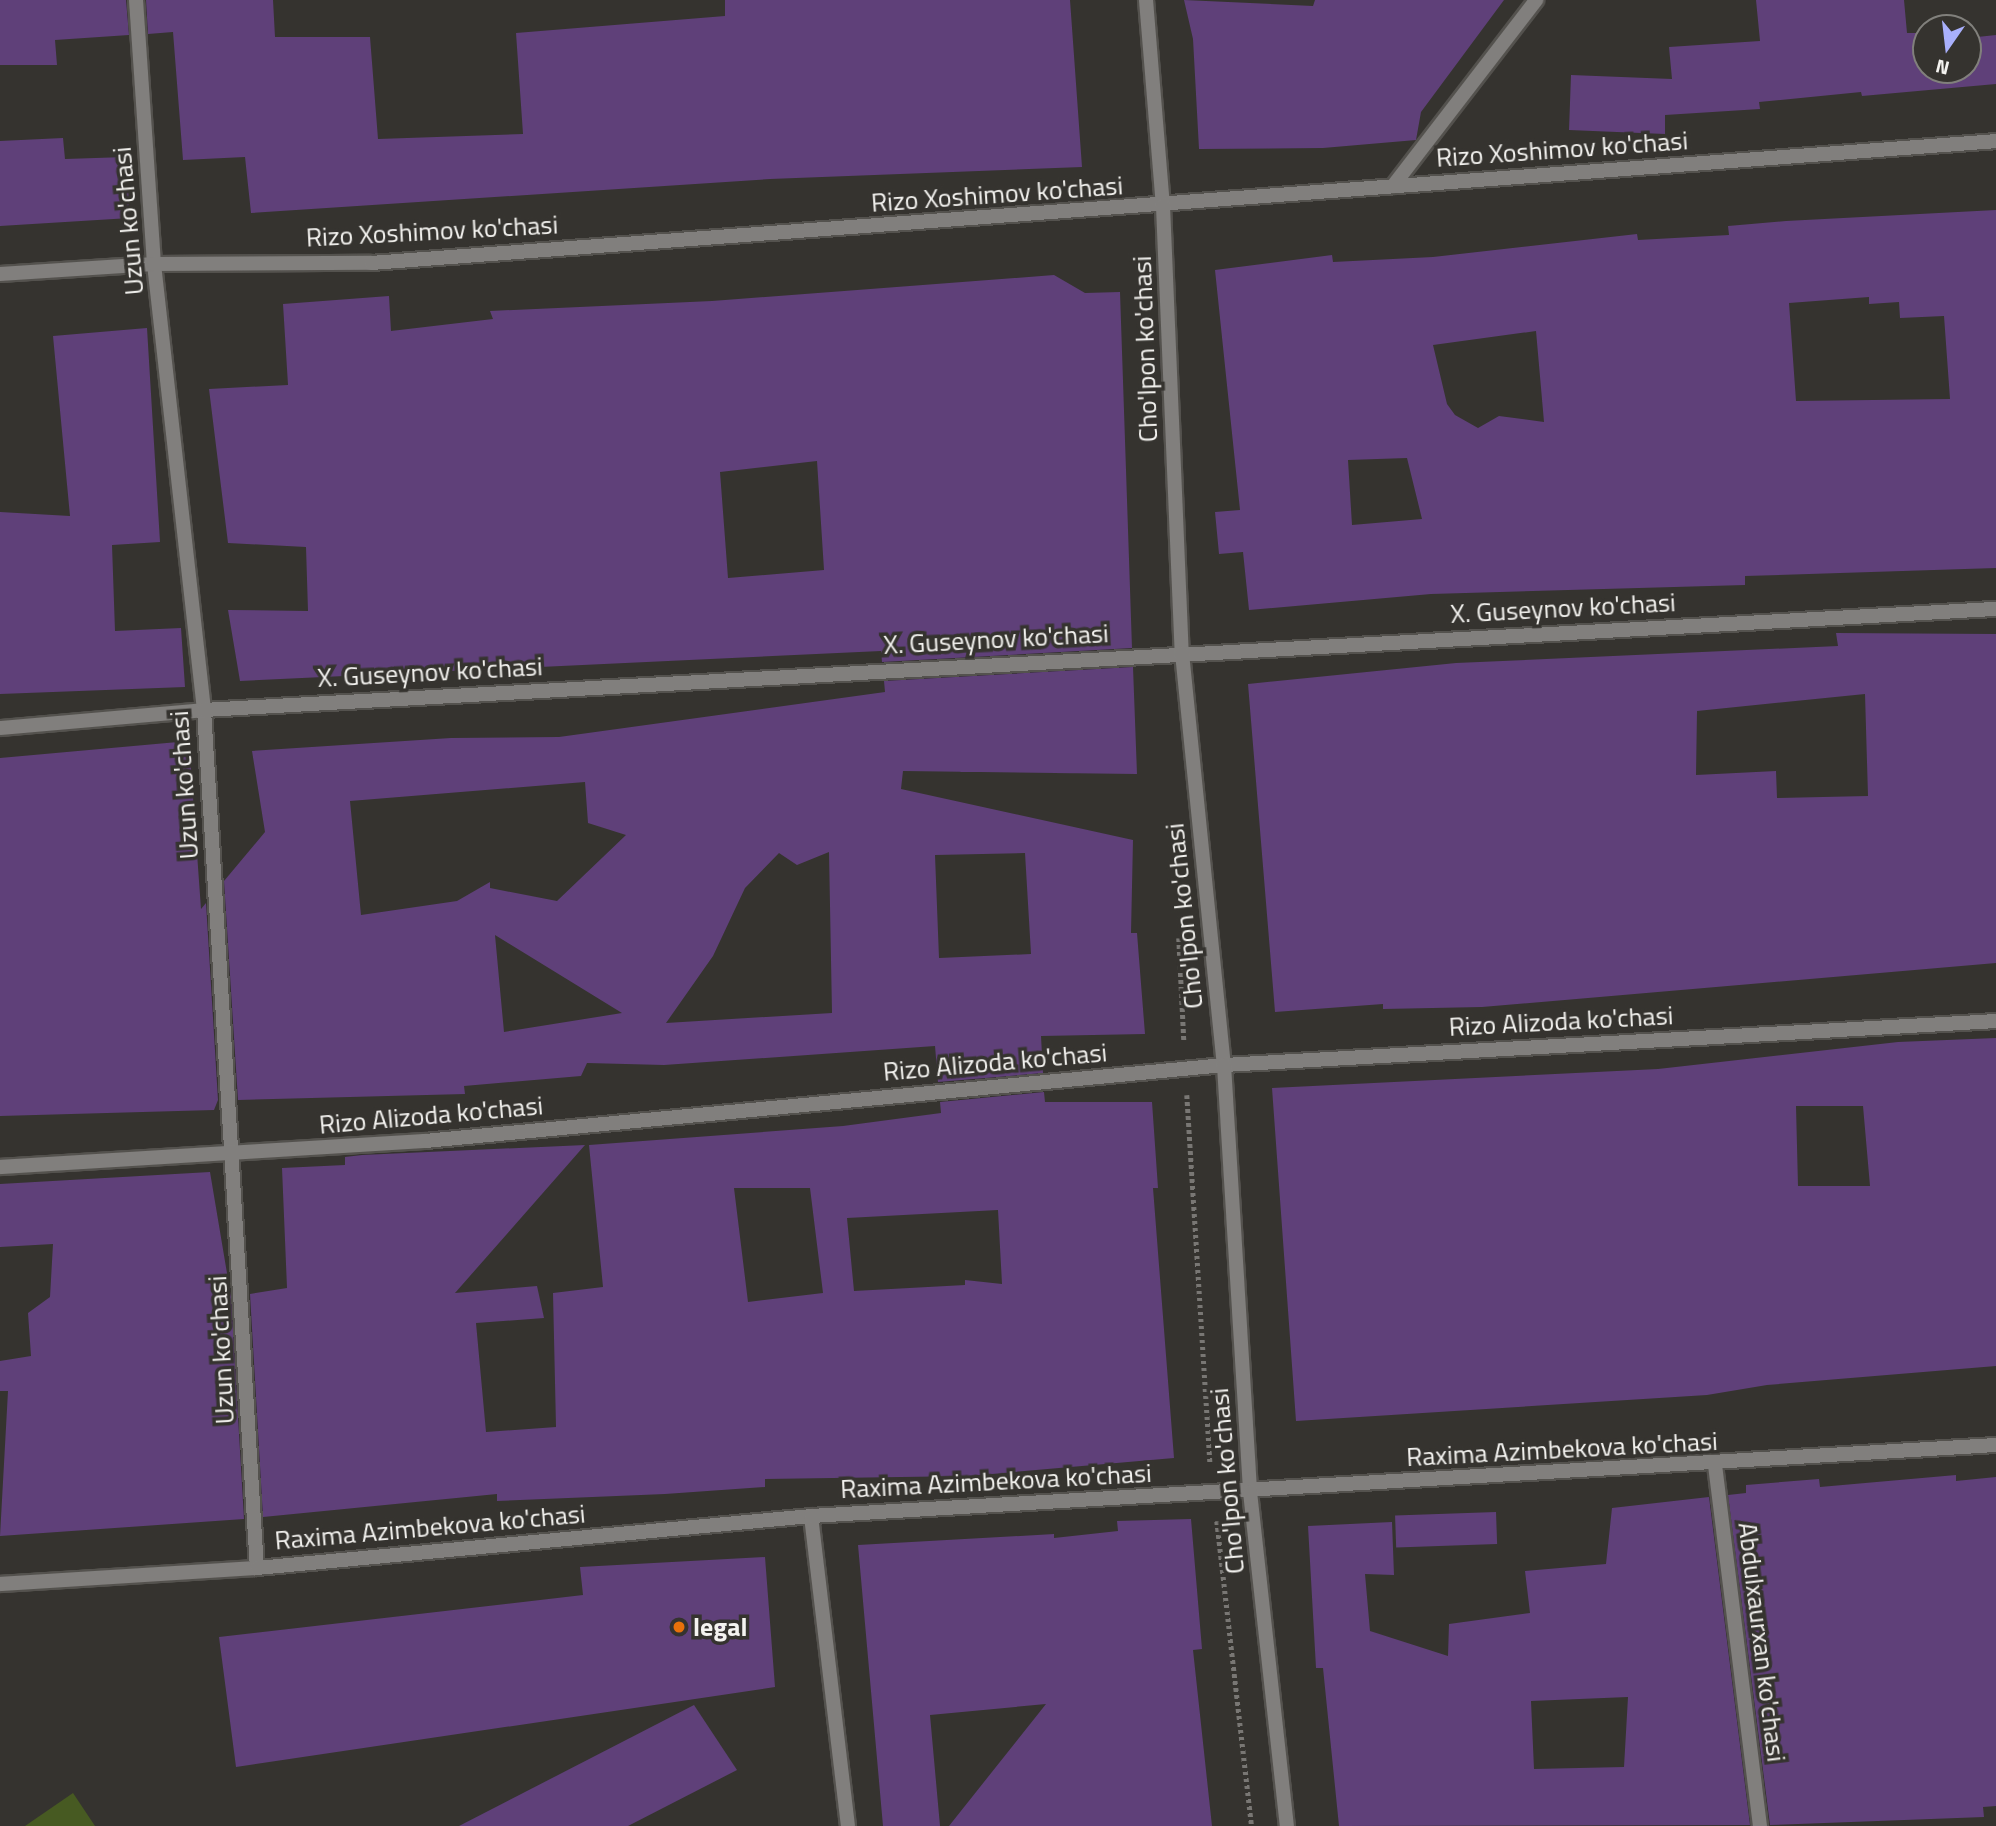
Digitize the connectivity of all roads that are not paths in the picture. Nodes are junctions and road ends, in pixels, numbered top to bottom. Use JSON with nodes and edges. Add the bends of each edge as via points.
{"nodes":[{"id":1,"x":136,"y":0,"type":"edge"},
{"id":2,"x":1146,"y":0,"type":"edge"},
{"id":3,"x":1536,"y":0,"type":"edge"},
{"id":4,"x":1996,"y":141,"type":"edge"},
{"id":5,"x":1392,"y":186,"type":"junction"},
{"id":6,"x":1163,"y":206,"type":"junction"},
{"id":7,"x":155,"y":264,"type":"junction"},
{"id":8,"x":0,"y":274,"type":"edge"},
{"id":9,"x":1996,"y":609,"type":"edge"},
{"id":10,"x":1182,"y":653,"type":"junction"},
{"id":11,"x":204,"y":710,"type":"junction"},
{"id":12,"x":0,"y":727,"type":"edge"},
{"id":13,"x":1996,"y":1021,"type":"edge"},
{"id":14,"x":1224,"y":1065,"type":"junction"},
{"id":15,"x":235,"y":1155,"type":"junction"},
{"id":16,"x":0,"y":1167,"type":"edge"},
{"id":17,"x":1996,"y":1446,"type":"edge"},
{"id":18,"x":1715,"y":1465,"type":"junction"},
{"id":19,"x":1250,"y":1492,"type":"junction"},
{"id":20,"x":811,"y":1516,"type":"junction"},
{"id":21,"x":257,"y":1567,"type":"junction"},
{"id":22,"x":0,"y":1584,"type":"edge"},
{"id":23,"x":848,"y":1826,"type":"edge"},
{"id":24,"x":1287,"y":1826,"type":"edge"},
{"id":25,"x":1760,"y":1826,"type":"edge"}],
"edges":[{"from":1,"to":7,"type":"street","name":"Uzun ko'chasi"},
{"from":2,"to":6,"type":"street","name":"Cho'lpon ko'chasi"},
{"from":3,"to":5,"type":"street"},
{"from":4,"to":5,"type":"street","name":"Rizo Xoshimov ko'chasi"},
{"from":5,"to":6,"type":"street","name":"Rizo Xoshimov ko'chasi"},
{"from":6,"to":7,"type":"street","name":"Rizo Xoshimov ko'chasi","via":[[371,263]]},
{"from":6,"to":10,"type":"street","name":"Cho'lpon ko'chasi"},
{"from":7,"to":8,"type":"street","name":"Rizo Xoshimov ko'chasi"},
{"from":7,"to":11,"type":"street","name":"Uzun ko'chasi"},
{"from":9,"to":10,"type":"street","name":"X. Guseynov ko'chasi"},
{"from":10,"to":11,"type":"street","name":"X. Guseynov ko'chasi"},
{"from":10,"to":14,"type":"street","name":"Cho'lpon ko'chasi"},
{"from":11,"to":12,"type":"street","name":"X. Guseynov ko'chasi"},
{"from":11,"to":15,"type":"street","name":"Uzun ko'chasi"},
{"from":13,"to":14,"type":"street","name":"Rizo Alizoda ko'chasi"},
{"from":14,"to":15,"type":"street","name":"Rizo Alizoda ko'chasi"},
{"from":14,"to":19,"type":"street","name":"Cho'lpon ko'chasi"},
{"from":15,"to":16,"type":"street","name":"Rizo Alizoda ko'chasi"},
{"from":15,"to":21,"type":"street","name":"Uzun ko'chasi"},
{"from":17,"to":18,"type":"street","name":"Raxima Azimbekova ko'chasi"},
{"from":18,"to":19,"type":"street","name":"Raxima Azimbekova ko'chasi"},
{"from":18,"to":25,"type":"street","name":"Abdulxaurxan ko'chasi"},
{"from":19,"to":20,"type":"street","name":"Raxima Azimbekova ko'chasi"},
{"from":19,"to":24,"type":"street","name":"Cho'lpon ko'chasi"},
{"from":20,"to":21,"type":"street","name":"Raxima Azimbekova ko'chasi"},
{"from":20,"to":23,"type":"street"},
{"from":21,"to":22,"type":"street","name":"Raxima Azimbekova ko'chasi"}]}
